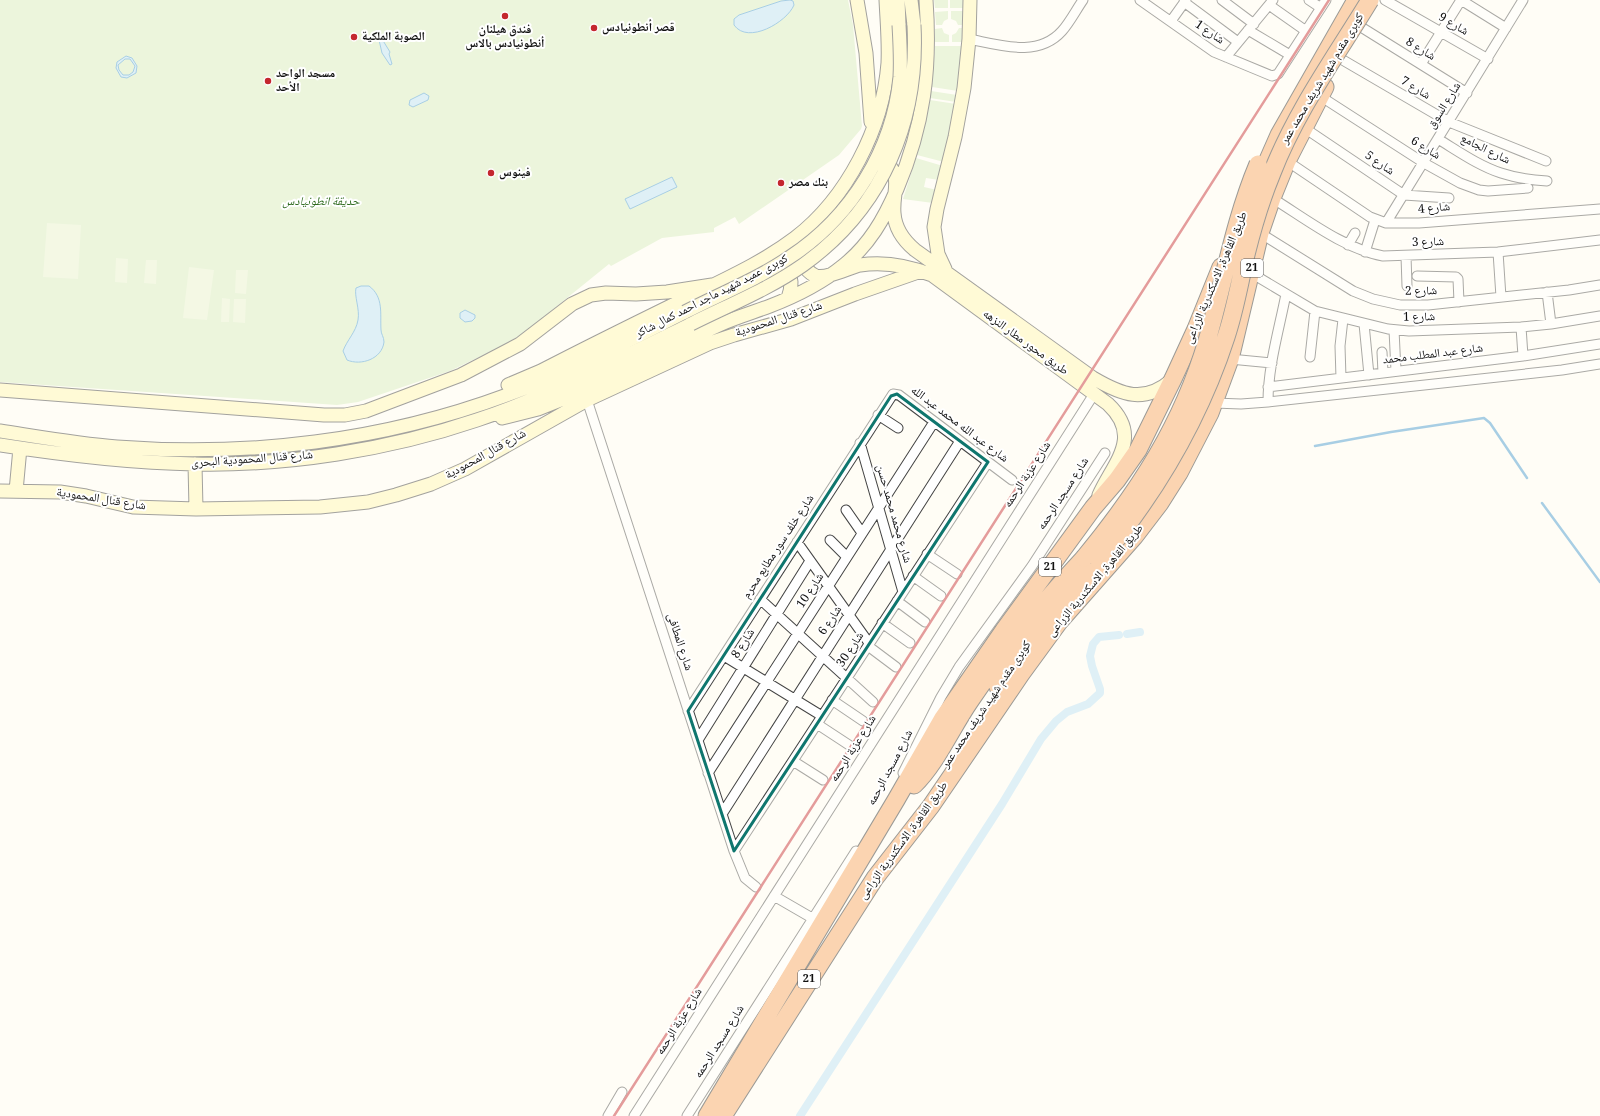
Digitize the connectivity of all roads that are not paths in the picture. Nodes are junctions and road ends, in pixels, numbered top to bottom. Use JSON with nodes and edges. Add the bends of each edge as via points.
{"nodes":[{"id":1,"x":857,"y":0,"type":"edge"},
{"id":2,"x":886,"y":0,"type":"edge"},
{"id":3,"x":898,"y":0,"type":"edge"},
{"id":4,"x":911,"y":0,"type":"edge"},
{"id":5,"x":926,"y":0,"type":"edge"},
{"id":6,"x":970,"y":0,"type":"edge"},
{"id":7,"x":1083,"y":0,"type":"edge"},
{"id":8,"x":1140,"y":0,"type":"edge"},
{"id":9,"x":1222,"y":0,"type":"edge"},
{"id":10,"x":1309,"y":0,"type":"edge"},
{"id":11,"x":1346,"y":0,"type":"edge"},
{"id":12,"x":1356,"y":0,"type":"edge"},
{"id":13,"x":1370,"y":0,"type":"edge"},
{"id":14,"x":1378,"y":0,"type":"edge"},
{"id":15,"x":1385,"y":0,"type":"edge"},
{"id":16,"x":1461,"y":0,"type":"edge"},
{"id":17,"x":1523,"y":0,"type":"edge"},
{"id":18,"x":1185,"y":1,"type":"edge"},
{"id":19,"x":1270,"y":2,"type":"edge"},
{"id":20,"x":1323,"y":4,"type":"edge"},
{"id":21,"x":1171,"y":21,"type":"junction"},
{"id":22,"x":1251,"y":27,"type":"junction"},
{"id":23,"x":1361,"y":27,"type":"junction"},
{"id":24,"x":1506,"y":28,"type":"junction"},
{"id":25,"x":1306,"y":31,"type":"junction"},
{"id":26,"x":1441,"y":32,"type":"junction"},
{"id":27,"x":969,"y":39,"type":"junction"},
{"id":28,"x":1238,"y":42,"type":"junction"},
{"id":29,"x":1290,"y":55,"type":"junction"},
{"id":30,"x":1226,"y":57,"type":"junction"},
{"id":31,"x":1341,"y":59,"type":"junction"},
{"id":32,"x":1488,"y":60,"type":"junction"},
{"id":33,"x":1421,"y":64,"type":"junction"},
{"id":34,"x":1467,"y":93,"type":"junction"},
{"id":35,"x":1320,"y":96,"type":"junction"},
{"id":36,"x":1449,"y":122,"type":"junction"},
{"id":37,"x":1303,"y":127,"type":"junction"},
{"id":38,"x":870,"y":134,"type":"junction"},
{"id":39,"x":1438,"y":140,"type":"junction"},
{"id":40,"x":912,"y":151,"type":"junction"},
{"id":41,"x":860,"y":158,"type":"junction"},
{"id":42,"x":1287,"y":161,"type":"junction"},
{"id":43,"x":1546,"y":161,"type":"dead end"},
{"id":44,"x":1424,"y":163,"type":"junction"},
{"id":45,"x":1547,"y":181,"type":"dead end"},
{"id":46,"x":1528,"y":188,"type":"dead end"},
{"id":47,"x":897,"y":189,"type":"junction"},
{"id":48,"x":1404,"y":195,"type":"junction"},
{"id":49,"x":1272,"y":198,"type":"junction"},
{"id":50,"x":1449,"y":198,"type":"dead end"},
{"id":51,"x":1600,"y":209,"type":"edge"},
{"id":52,"x":1375,"y":220,"type":"junction"},
{"id":53,"x":1386,"y":223,"type":"junction"},
{"id":54,"x":1260,"y":233,"type":"junction"},
{"id":55,"x":1355,"y":233,"type":"dead end"},
{"id":56,"x":795,"y":238,"type":"junction"},
{"id":57,"x":1600,"y":240,"type":"edge"},
{"id":58,"x":1348,"y":245,"type":"junction"},
{"id":59,"x":1365,"y":252,"type":"junction"},
{"id":60,"x":1498,"y":252,"type":"junction"},
{"id":61,"x":767,"y":256,"type":"junction"},
{"id":62,"x":1406,"y":256,"type":"junction"},
{"id":63,"x":946,"y":270,"type":"junction"},
{"id":64,"x":921,"y":271,"type":"junction"},
{"id":65,"x":1251,"y":273,"type":"junction"},
{"id":66,"x":831,"y":274,"type":"junction"},
{"id":67,"x":1417,"y":276,"type":"dead end"},
{"id":68,"x":712,"y":285,"type":"junction"},
{"id":69,"x":1600,"y":285,"type":"edge"},
{"id":70,"x":1406,"y":286,"type":"dead end"},
{"id":71,"x":1547,"y":292,"type":"junction"},
{"id":72,"x":1286,"y":294,"type":"junction"},
{"id":73,"x":1500,"y":297,"type":"junction"},
{"id":74,"x":788,"y":298,"type":"junction"},
{"id":75,"x":1458,"y":302,"type":"junction"},
{"id":76,"x":1315,"y":311,"type":"junction"},
{"id":77,"x":1600,"y":316,"type":"edge"},
{"id":78,"x":1343,"y":319,"type":"junction"},
{"id":79,"x":1364,"y":324,"type":"junction"},
{"id":80,"x":1551,"y":324,"type":"junction"},
{"id":81,"x":1521,"y":327,"type":"junction"},
{"id":82,"x":1196,"y":329,"type":"junction"},
{"id":83,"x":1394,"y":330,"type":"junction"},
{"id":84,"x":1600,"y":344,"type":"edge"},
{"id":85,"x":1232,"y":351,"type":"junction"},
{"id":86,"x":1382,"y":352,"type":"dead end"},
{"id":87,"x":1522,"y":356,"type":"junction"},
{"id":88,"x":1310,"y":357,"type":"dead end"},
{"id":89,"x":1272,"y":363,"type":"junction"},
{"id":90,"x":1600,"y":364,"type":"edge"},
{"id":91,"x":1396,"y":371,"type":"junction"},
{"id":92,"x":1384,"y":373,"type":"junction"},
{"id":93,"x":1369,"y":375,"type":"junction"},
{"id":94,"x":1341,"y":378,"type":"junction"},
{"id":95,"x":1173,"y":379,"type":"junction"},
{"id":96,"x":1268,"y":387,"type":"junction"},
{"id":97,"x":0,"y":390,"type":"edge"},
{"id":98,"x":1094,"y":394,"type":"junction"},
{"id":99,"x":891,"y":396,"type":"joint"},
{"id":100,"x":587,"y":400,"type":"junction"},
{"id":101,"x":1268,"y":402,"type":"junction"},
{"id":102,"x":1214,"y":403,"type":"junction"},
{"id":103,"x":451,"y":412,"type":"junction"},
{"id":104,"x":878,"y":415,"type":"junction"},
{"id":105,"x":476,"y":420,"type":"junction"},
{"id":106,"x":934,"y":422,"type":"junction"},
{"id":107,"x":898,"y":428,"type":"dead end"},
{"id":108,"x":0,"y":431,"type":"edge"},
{"id":109,"x":960,"y":441,"type":"junction"},
{"id":110,"x":860,"y":443,"type":"junction"},
{"id":111,"x":0,"y":445,"type":"edge"},
{"id":112,"x":20,"y":448,"type":"junction"},
{"id":113,"x":1105,"y":453,"type":"dead end"},
{"id":114,"x":988,"y":462,"type":"junction"},
{"id":115,"x":195,"y":464,"type":"junction"},
{"id":116,"x":1012,"y":480,"type":"dead end"},
{"id":117,"x":0,"y":491,"type":"edge"},
{"id":118,"x":16,"y":491,"type":"junction"},
{"id":119,"x":879,"y":508,"type":"junction"},
{"id":120,"x":1093,"y":508,"type":"junction"},
{"id":121,"x":196,"y":509,"type":"junction"},
{"id":122,"x":846,"y":510,"type":"dead end"},
{"id":123,"x":862,"y":533,"type":"junction"},
{"id":124,"x":1134,"y":537,"type":"junction"},
{"id":125,"x":830,"y":540,"type":"dead end"},
{"id":126,"x":796,"y":542,"type":"junction"},
{"id":127,"x":890,"y":549,"type":"junction"},
{"id":128,"x":927,"y":554,"type":"junction"},
{"id":129,"x":847,"y":557,"type":"junction"},
{"id":130,"x":1091,"y":559,"type":"junction"},
{"id":131,"x":810,"y":561,"type":"junction"},
{"id":132,"x":957,"y":574,"type":"dead end"},
{"id":133,"x":913,"y":576,"type":"junction"},
{"id":134,"x":828,"y":586,"type":"junction"},
{"id":135,"x":903,"y":592,"type":"junction"},
{"id":136,"x":941,"y":596,"type":"dead end"},
{"id":137,"x":760,"y":599,"type":"junction"},
{"id":138,"x":896,"y":602,"type":"junction"},
{"id":139,"x":849,"y":614,"type":"junction"},
{"id":140,"x":777,"y":615,"type":"junction"},
{"id":141,"x":925,"y":622,"type":"dead end"},
{"id":142,"x":882,"y":623,"type":"junction"},
{"id":143,"x":798,"y":634,"type":"junction"},
{"id":144,"x":910,"y":643,"type":"dead end"},
{"id":145,"x":869,"y":644,"type":"junction"},
{"id":146,"x":724,"y":656,"type":"junction"},
{"id":147,"x":822,"y":657,"type":"junction"},
{"id":148,"x":896,"y":667,"type":"dead end"},
{"id":149,"x":743,"y":668,"type":"junction"},
{"id":150,"x":846,"y":679,"type":"junction"},
{"id":151,"x":766,"y":682,"type":"junction"},
{"id":152,"x":795,"y":700,"type":"junction"},
{"id":153,"x":832,"y":700,"type":"junction"},
{"id":154,"x":873,"y":702,"type":"dead end"},
{"id":155,"x":688,"y":711,"type":"junction"},
{"id":156,"x":819,"y":720,"type":"junction"},
{"id":157,"x":863,"y":721,"type":"dead end"},
{"id":158,"x":698,"y":740,"type":"junction"},
{"id":159,"x":848,"y":745,"type":"dead end"},
{"id":160,"x":793,"y":761,"type":"junction"},
{"id":161,"x":708,"y":773,"type":"junction"},
{"id":162,"x":823,"y":780,"type":"dead end"},
{"id":163,"x":896,"y":800,"type":"junction"},
{"id":164,"x":722,"y":814,"type":"junction"},
{"id":165,"x":900,"y":845,"type":"junction"},
{"id":166,"x":734,"y":851,"type":"junction"},
{"id":167,"x":756,"y":888,"type":"dead end"},
{"id":168,"x":774,"y":896,"type":"junction"},
{"id":169,"x":812,"y":918,"type":"junction"},
{"id":170,"x":622,"y":1092,"type":"dead end"},
{"id":171,"x":608,"y":1116,"type":"edge"},
{"id":172,"x":634,"y":1116,"type":"edge"},
{"id":173,"x":686,"y":1116,"type":"edge"},
{"id":174,"x":707,"y":1116,"type":"edge"},
{"id":175,"x":723,"y":1116,"type":"edge"}],
"edges":[{"from":1,"to":38,"type":"main road","via":[[866,53]]},
{"from":2,"to":38,"type":"main road","via":[[887,70],[883,93]]},
{"from":3,"to":103,"type":"main road","name":"كوبرى عميد شهيد ماجد احمد كمال شاكر","bridge":true,"via":[[900,77],[894,111],[884,143],[850,201],[816,238],[789,258],[753,278],[557,374],[506,395]]},
{"from":4,"to":105,"type":"main road","name":"كوبرى عميد شهيد ماجد احمد كمال شاكر","bridge":true,"via":[[914,68],[904,126],[887,168],[867,202],[833,240],[804,264],[768,286],[562,387]]},
{"from":5,"to":40,"type":"main road","via":[[926,81]]},
{"from":6,"to":27,"type":"main road"},
{"from":7,"to":27,"type":"street","via":[[1063,30],[1052,40],[1038,46],[1022,48]]},
{"from":8,"to":21,"type":"street","name":"شارع 1"},
{"from":9,"to":22,"type":"street"},
{"from":10,"to":20,"type":"street"},
{"from":11,"to":130,"type":"highway","name":"كوبرى مقدم شهيد شريف محمد عمر","bridge":true,"via":[[1290,92],[1248,188],[1207,342],[1179,414],[1140,485]]},
{"from":12,"to":82,"type":"highway","name":"طريق القاهرة, الاسكندرية الزراعى","number":"21","via":[[1279,135]]},
{"from":13,"to":130,"type":"highway","name":"كوبرى مقدم شهيد شريف محمد عمر","bridge":true,"via":[[1303,109],[1272,172],[1255,223],[1227,336],[1198,408],[1174,455],[1131,521]]},
{"from":14,"to":23,"type":"highway","name":"طريق القاهرة, الاسكندرية الزراعى","number":"21"},
{"from":15,"to":26,"type":"street","name":"شارع 9"},
{"from":16,"to":24,"type":"street"},
{"from":16,"to":26,"type":"street"},
{"from":17,"to":24,"type":"street","name":"شارع السوق"},
{"from":18,"to":21,"type":"street"},
{"from":18,"to":28,"type":"street"},
{"from":19,"to":22,"type":"street"},
{"from":19,"to":25,"type":"street"},
{"from":20,"to":25,"type":"street"},
{"from":21,"to":30,"type":"street","name":"شارع 1","via":[[1214,52]]},
{"from":22,"to":28,"type":"street"},
{"from":22,"to":29,"type":"street"},
{"from":23,"to":31,"type":"highway","name":"طريق القاهرة, الاسكندرية الزراعى","number":"21"},
{"from":23,"to":33,"type":"street","name":"شارع 8"},
{"from":24,"to":32,"type":"street","name":"شارع السوق"},
{"from":25,"to":29,"type":"street"},
{"from":26,"to":32,"type":"street","name":"شارع 9"},
{"from":26,"to":33,"type":"street"},
{"from":27,"to":63,"type":"main road","via":[[960,112],[934,222],[935,245]]},
{"from":28,"to":30,"type":"street"},
{"from":29,"to":30,"type":"street","name":"شارع 1","via":[[1278,74],[1270,76]]},
{"from":31,"to":35,"type":"highway","name":"طريق القاهرة, الاسكندرية الزراعى","number":"21"},
{"from":31,"to":36,"type":"street","name":"شارع 7"},
{"from":32,"to":34,"type":"street","name":"شارع السوق"},
{"from":33,"to":34,"type":"street","name":"شارع 8"},
{"from":34,"to":36,"type":"street","name":"شارع السوق"},
{"from":35,"to":37,"type":"highway","name":"طريق القاهرة, الاسكندرية الزراعى","number":"21"},
{"from":35,"to":44,"type":"street","name":"شارع 6"},
{"from":36,"to":39,"type":"street","name":"شارع السوق"},
{"from":36,"to":43,"type":"street","name":"شارع 7"},
{"from":37,"to":42,"type":"highway","name":"طريق القاهرة, الاسكندرية الزراعى","number":"21"},
{"from":37,"to":48,"type":"street","name":"شارع 5"},
{"from":38,"to":40,"type":"main road","via":[[879,147],[895,155],[905,156]]},
{"from":38,"to":41,"type":"main road"},
{"from":39,"to":44,"type":"street","name":"شارع السوق"},
{"from":39,"to":45,"type":"street","name":"شارع الجامع","via":[[1500,173]]},
{"from":40,"to":47,"type":"main road"},
{"from":41,"to":47,"type":"main road","via":[[877,157],[887,163],[894,173]]},
{"from":41,"to":56,"type":"main road","via":[[834,198]]},
{"from":42,"to":49,"type":"highway","name":"طريق القاهرة, الاسكندرية الزراعى","number":"21"},
{"from":42,"to":52,"type":"street","name":"شارع 4"},
{"from":44,"to":46,"type":"street","name":"شارع 6","via":[[1460,183],[1479,190]]},
{"from":44,"to":48,"type":"street","name":"شارع السوق"},
{"from":47,"to":63,"type":"main road","name":"طريق محور مطار النزهه","via":[[894,212],[900,234],[915,250]]},
{"from":47,"to":66,"type":"main road","via":[[870,238],[853,257]]},
{"from":48,"to":50,"type":"street"},
{"from":48,"to":53,"type":"street","name":"شارع السوق"},
{"from":49,"to":54,"type":"highway","name":"طريق القاهرة, الاسكندرية الزراعى","number":"21"},
{"from":49,"to":58,"type":"street","name":"شارع 3"},
{"from":51,"to":53,"type":"street","name":"شارع 4","via":[[1420,223]]},
{"from":52,"to":53,"type":"street","name":"شارع 4"},
{"from":52,"to":59,"type":"street"},
{"from":54,"to":65,"type":"highway","name":"طريق القاهرة, الاسكندرية الزراعى","number":"21"},
{"from":54,"to":75,"type":"street","name":"شارع 2","via":[[1353,291],[1373,299],[1400,305]]},
{"from":55,"to":58,"type":"street"},
{"from":56,"to":61,"type":"main road"},
{"from":56,"to":66,"type":"main road","via":[[795,250],[809,272],[819,277]]},
{"from":57,"to":60,"type":"street","name":"شارع 3"},
{"from":58,"to":59,"type":"street","name":"شارع 3"},
{"from":59,"to":62,"type":"street","name":"شارع 3","via":[[1383,256]]},
{"from":60,"to":62,"type":"street","name":"شارع 3"},
{"from":60,"to":73,"type":"street"},
{"from":61,"to":68,"type":"main road"},
{"from":61,"to":74,"type":"main road","via":[[776,255],[782,261],[791,282]]},
{"from":62,"to":70,"type":"street"},
{"from":63,"to":95,"type":"main road","name":"طريق محور مطار النزهه","via":[[1093,378],[1116,391],[1132,395],[1147,394],[1162,389]]},
{"from":64,"to":66,"type":"main road","name":"طريق محور مطار النزهه","via":[[898,265],[876,264]]},
{"from":64,"to":98,"type":"main road","name":"طريق محور مطار النزهه","via":[[942,282]]},
{"from":64,"to":100,"type":"main road","name":"شارع قنال المحمودية","via":[[791,319],[722,339]]},
{"from":65,"to":72,"type":"street","name":"شارع 1"},
{"from":65,"to":85,"type":"highway","name":"طريق القاهرة, الاسكندرية الزراعى","number":"21"},
{"from":66,"to":74,"type":"main road"},
{"from":67,"to":75,"type":"street","via":[[1456,276]]},
{"from":68,"to":97,"type":"main road","via":[[667,292],[591,295],[572,304],[520,344],[467,372],[366,411],[345,415]]},
{"from":68,"to":103,"type":"main road","via":[[541,371],[473,399]]},
{"from":69,"to":71,"type":"street","name":"شارع 2"},
{"from":71,"to":73,"type":"street","name":"شارع 2"},
{"from":71,"to":80,"type":"street"},
{"from":72,"to":76,"type":"street","name":"شارع 1"},
{"from":72,"to":89,"type":"street"},
{"from":73,"to":75,"type":"street","name":"شارع 2"},
{"from":74,"to":105,"type":"main road","via":[[722,324],[550,404],[513,416]]},
{"from":76,"to":78,"type":"street","name":"شارع 1"},
{"from":76,"to":88,"type":"street"},
{"from":77,"to":80,"type":"street","name":"شارع 1"},
{"from":78,"to":79,"type":"street","name":"شارع 1"},
{"from":78,"to":94,"type":"street","via":[[1340,346]]},
{"from":79,"to":83,"type":"street","name":"شارع 1"},
{"from":79,"to":93,"type":"street"},
{"from":80,"to":81,"type":"street","name":"شارع 1"},
{"from":81,"to":83,"type":"street","name":"شارع 1"},
{"from":81,"to":87,"type":"street"},
{"from":82,"to":85,"type":"highway","via":[[1211,325],[1225,330],[1230,336]]},
{"from":82,"to":95,"type":"highway","name":"طريق القاهرة, الاسكندرية الزراعى","number":"21"},
{"from":83,"to":91,"type":"street"},
{"from":84,"to":87,"type":"street","name":"شارع عبد المطلب محمد"},
{"from":85,"to":89,"type":"street"},
{"from":85,"to":102,"type":"highway","name":"طريق القاهرة, الاسكندرية الزراعى","number":"21"},
{"from":86,"to":92,"type":"street"},
{"from":87,"to":91,"type":"street","name":"شارع عبد المطلب محمد"},
{"from":89,"to":96,"type":"street"},
{"from":90,"to":101,"type":"street"},
{"from":91,"to":92,"type":"street","name":"شارع عبد المطلب محمد"},
{"from":92,"to":93,"type":"street","name":"شارع عبد المطلب محمد"},
{"from":93,"to":94,"type":"street","name":"شارع عبد المطلب محمد"},
{"from":94,"to":96,"type":"street","name":"شارع عبد المطلب محمد"},
{"from":95,"to":120,"type":"highway","name":"طريق القاهرة, الاسكندرية الزراعى","number":"21","via":[[1138,450]]},
{"from":96,"to":101,"type":"street"},
{"from":98,"to":120,"type":"main road","name":"طريق محور مطار النزهه","via":[[1118,415],[1125,437],[1119,458]]},
{"from":98,"to":168,"type":"street","name":"شارع عزبة الرحمه"},
{"from":99,"to":104,"type":"street","name":"شارع خلف سور مطابع محرم"},
{"from":99,"to":106,"type":"street","name":"شارع عبد الله محمد عبد الله","via":[[897,394]]},
{"from":100,"to":121,"type":"main road","name":"شارع قنال المحمودية","via":[[465,469],[431,484],[396,495],[368,502],[320,508]]},
{"from":100,"to":155,"type":"street","name":"شارع المطافى"},
{"from":101,"to":102,"type":"street"},
{"from":102,"to":124,"type":"highway","name":"طريق القاهرة, الاسكندرية الزراعى","number":"21","via":[[1179,473]]},
{"from":103,"to":108,"type":"main road","name":"شارع قنال المحمودية البحرى","via":[[349,437],[244,449],[173,450],[114,447]]},
{"from":104,"to":107,"type":"street"},
{"from":104,"to":110,"type":"street","name":"شارع خلف سور مطابع محرم"},
{"from":105,"to":115,"type":"main road","name":"شارع قنال المحمودية البحرى","via":[[393,442],[327,454],[261,462]]},
{"from":106,"to":109,"type":"street","name":"شارع عبد الله محمد عبد الله"},
{"from":106,"to":119,"type":"street","name":"شارع 10"},
{"from":109,"to":114,"type":"street","name":"شارع عبد الله محمد عبد الله"},
{"from":109,"to":127,"type":"street","name":"شارع 6"},
{"from":110,"to":119,"type":"street","name":"شارع محمد محمد حسن"},
{"from":110,"to":126,"type":"street","name":"شارع خلف سور مطابع محرم"},
{"from":111,"to":112,"type":"main road","name":"شارع قنال المحمودية البحرى"},
{"from":112,"to":115,"type":"main road","name":"شارع قنال المحمودية البحرى","via":[[124,461]]},
{"from":112,"to":118,"type":"main road"},
{"from":113,"to":169,"type":"street","name":"شارع مسجد الرحمه","via":[[1032,566],[959,667],[923,732],[892,797]]},
{"from":114,"to":116,"type":"street","name":"شارع عبد الله محمد عبد الله"},
{"from":114,"to":128,"type":"street","name":"شارع 30"},
{"from":115,"to":121,"type":"main road"},
{"from":117,"to":118,"type":"main road","name":"شارع قنال المحمودية"},
{"from":118,"to":121,"type":"main road","name":"شارع قنال المحمودية","via":[[73,494],[133,507]]},
{"from":119,"to":123,"type":"street","name":"شارع 10"},
{"from":119,"to":127,"type":"street","name":"شارع محمد محمد حسن"},
{"from":120,"to":124,"type":"highway","via":[[1094,524],[1103,537],[1118,542]]},
{"from":120,"to":163,"type":"highway","name":"طريق القاهرة, الاسكندرية الزراعى","number":"21","via":[[943,718]]},
{"from":122,"to":123,"type":"street"},
{"from":123,"to":129,"type":"street","name":"شارع 10"},
{"from":124,"to":165,"type":"highway","name":"طريق القاهرة, الاسكندرية الزراعى","number":"21","via":[[1059,622],[931,806]]},
{"from":125,"to":129,"type":"street"},
{"from":126,"to":131,"type":"street"},
{"from":126,"to":137,"type":"street","name":"شارع خلف سور مطابع محرم"},
{"from":127,"to":135,"type":"street","name":"شارع محمد محمد حسن"},
{"from":127,"to":139,"type":"street","name":"شارع 6"},
{"from":128,"to":132,"type":"street"},
{"from":128,"to":133,"type":"street","name":"شارع 30"},
{"from":129,"to":134,"type":"street","name":"شارع 10"},
{"from":130,"to":163,"type":"highway","name":"كوبرى مقدم شهيد شريف محمد عمر","via":[[1043,604],[1004,652],[924,775]]},
{"from":130,"to":165,"type":"highway","name":"كوبرى مقدم شهيد شريف محمد عمر","via":[[1016,660],[945,765]]},
{"from":131,"to":134,"type":"street"},
{"from":131,"to":140,"type":"street","name":"شارع 8"},
{"from":133,"to":135,"type":"street","name":"شارع 30"},
{"from":133,"to":136,"type":"street"},
{"from":134,"to":139,"type":"street"},
{"from":134,"to":143,"type":"street","name":"شارع 10"},
{"from":135,"to":138,"type":"street","name":"شارع 30"},
{"from":137,"to":140,"type":"street"},
{"from":137,"to":146,"type":"street","name":"شارع خلف سور مطابع محرم"},
{"from":138,"to":141,"type":"street"},
{"from":138,"to":142,"type":"street","name":"شارع 30"},
{"from":139,"to":145,"type":"street"},
{"from":139,"to":147,"type":"street","name":"شارع 6"},
{"from":140,"to":143,"type":"street"},
{"from":140,"to":149,"type":"street","name":"شارع 8"},
{"from":142,"to":144,"type":"street"},
{"from":142,"to":145,"type":"street","name":"شارع 30"},
{"from":143,"to":147,"type":"street"},
{"from":143,"to":151,"type":"street","name":"شارع 10"},
{"from":145,"to":148,"type":"street"},
{"from":145,"to":150,"type":"street","name":"شارع 30"},
{"from":146,"to":149,"type":"street"},
{"from":146,"to":155,"type":"street","name":"شارع خلف سور مطابع محرم"},
{"from":147,"to":150,"type":"street"},
{"from":147,"to":152,"type":"street","name":"شارع 6"},
{"from":149,"to":151,"type":"street"},
{"from":149,"to":158,"type":"street","name":"شارع 8"},
{"from":150,"to":153,"type":"street","name":"شارع 30"},
{"from":150,"to":154,"type":"street"},
{"from":151,"to":152,"type":"street"},
{"from":151,"to":161,"type":"street","name":"شارع 10"},
{"from":152,"to":156,"type":"street"},
{"from":152,"to":164,"type":"street","name":"شارع 6"},
{"from":153,"to":156,"type":"street","name":"شارع 30"},
{"from":153,"to":157,"type":"street"},
{"from":155,"to":158,"type":"street","name":"شارع المطافى"},
{"from":156,"to":159,"type":"street"},
{"from":156,"to":160,"type":"street","name":"شارع 30"},
{"from":158,"to":161,"type":"street","name":"شارع المطافى"},
{"from":160,"to":162,"type":"street"},
{"from":160,"to":166,"type":"street","name":"شارع 30"},
{"from":161,"to":164,"type":"street","name":"شارع المطافى"},
{"from":163,"to":174,"type":"highway","name":"طريق القاهرة, الاسكندرية الزراعى","number":"21"},
{"from":164,"to":166,"type":"street","name":"شارع المطافى"},
{"from":165,"to":175,"type":"highway","name":"طريق القاهرة, الاسكندرية الزراعى","number":"21","via":[[875,878]]},
{"from":166,"to":167,"type":"street","name":"شارع المطافى","via":[[745,878]]},
{"from":168,"to":169,"type":"street"},
{"from":168,"to":172,"type":"street","name":"شارع عزبة الرحمه"},
{"from":169,"to":173,"type":"street","name":"شارع مسجد الرحمه"},
{"from":170,"to":171,"type":"street"}]}
